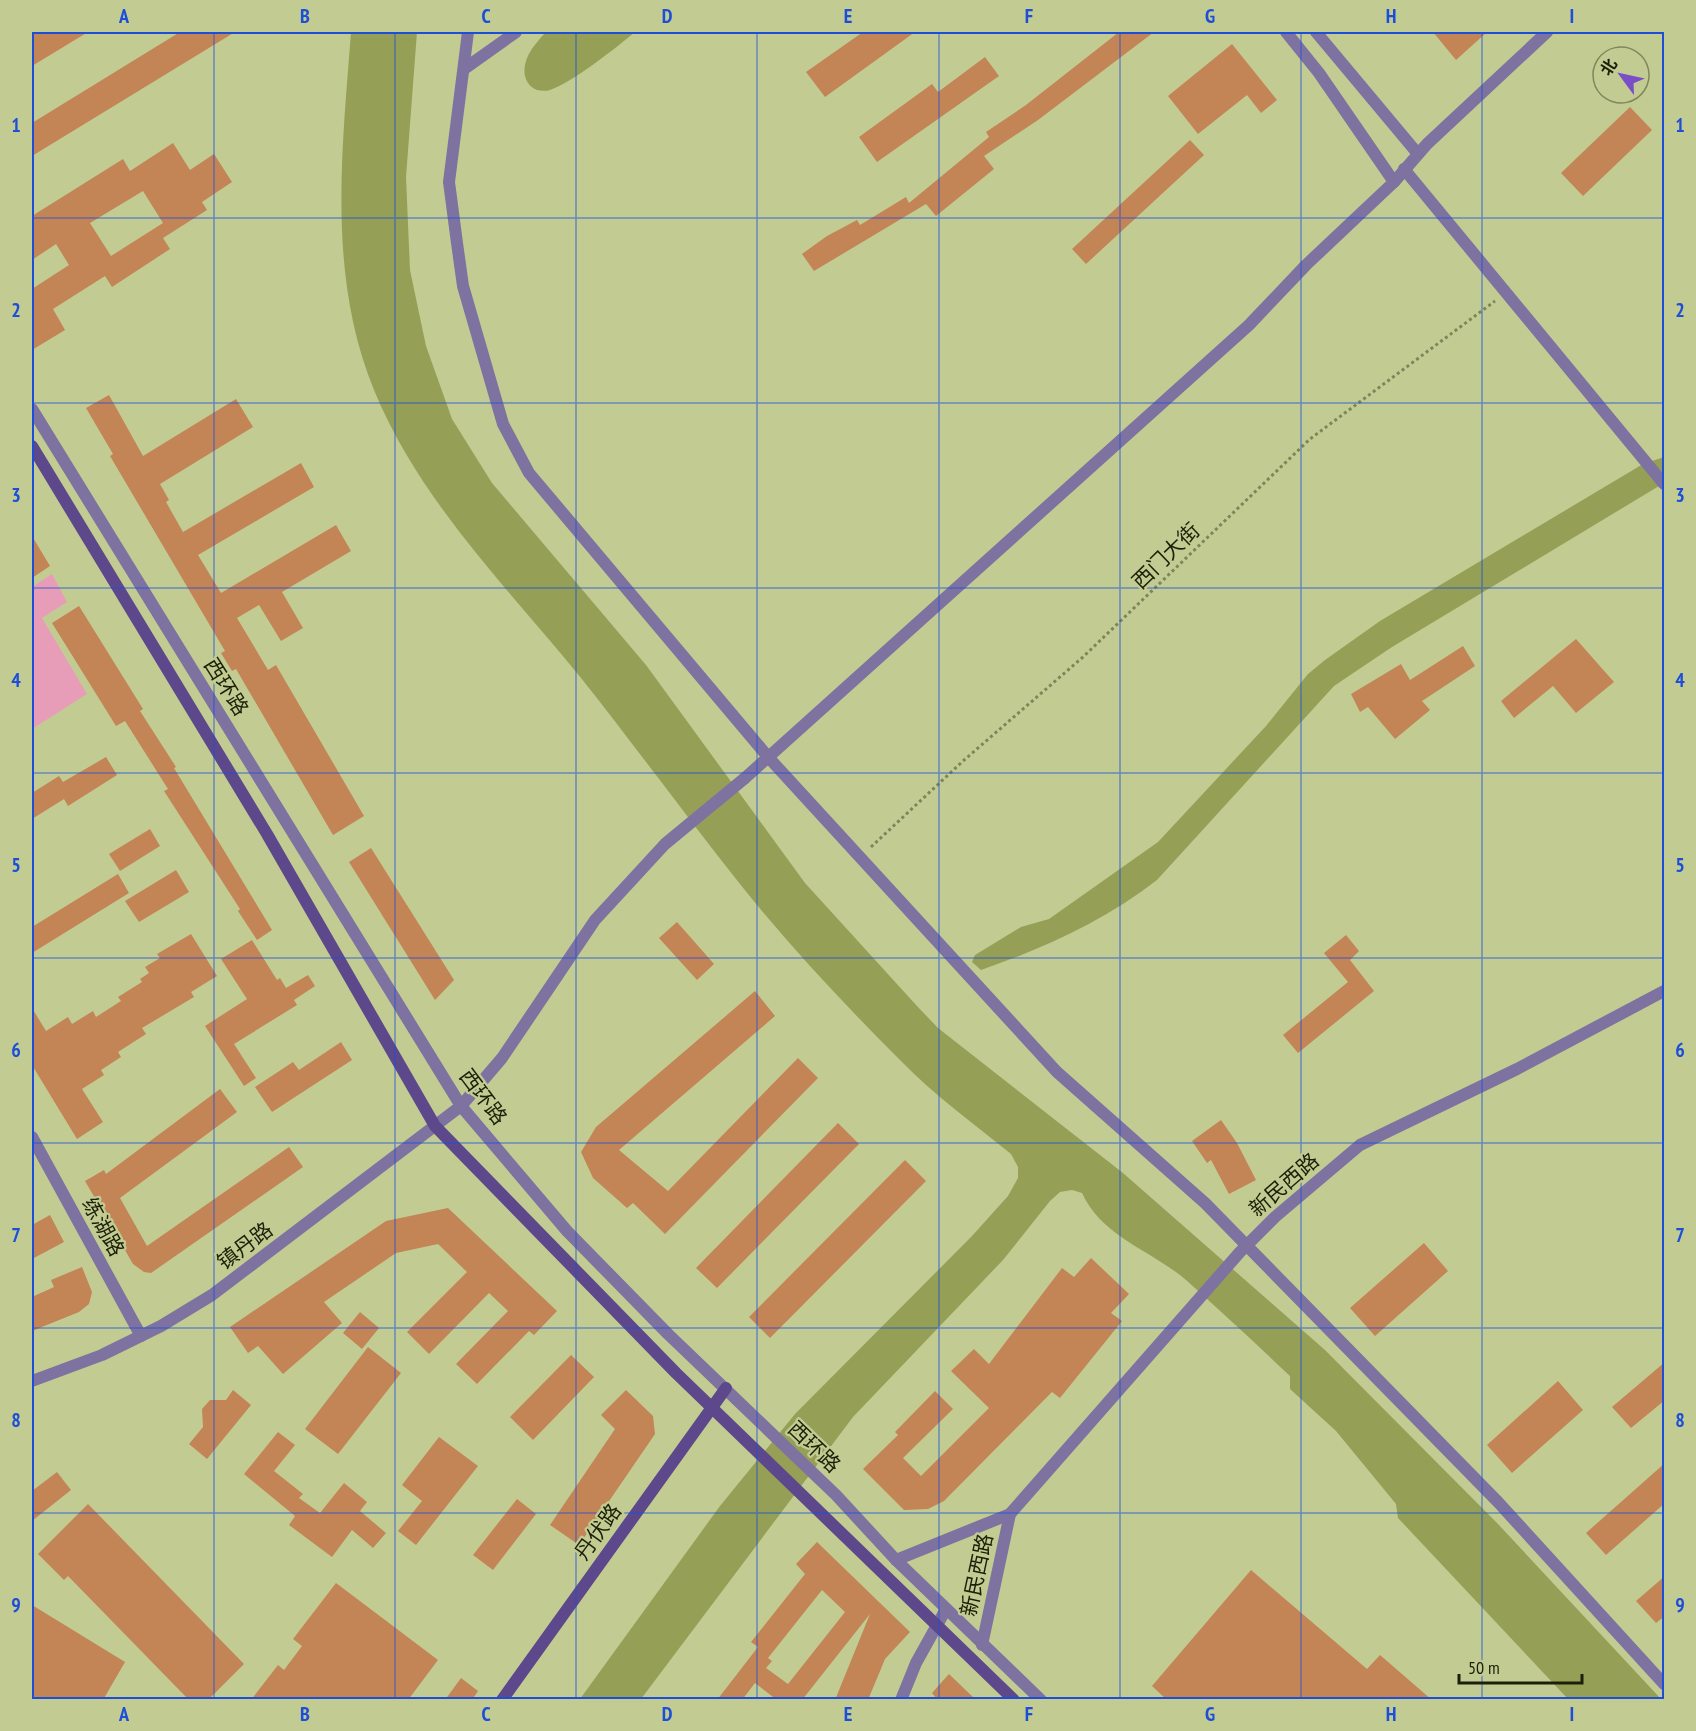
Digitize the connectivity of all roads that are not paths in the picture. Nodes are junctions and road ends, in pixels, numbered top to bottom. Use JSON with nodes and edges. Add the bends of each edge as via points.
{"nodes":[{"id":1,"x":468,"y":32,"type":"edge"},
{"id":2,"x":516,"y":32,"type":"edge"},
{"id":3,"x":1286,"y":32,"type":"edge"},
{"id":4,"x":1316,"y":32,"type":"edge"},
{"id":5,"x":1547,"y":32,"type":"edge"},
{"id":6,"x":464,"y":69,"type":"junction"},
{"id":7,"x":1418,"y":154,"type":"junction"},
{"id":8,"x":1404,"y":170,"type":"junction"},
{"id":9,"x":1394,"y":182,"type":"junction"},
{"id":10,"x":32,"y":409,"type":"edge"},
{"id":11,"x":32,"y":446,"type":"edge"},
{"id":12,"x":1665,"y":484,"type":"edge"},
{"id":13,"x":769,"y":758,"type":"junction"},
{"id":14,"x":1665,"y":991,"type":"edge"},
{"id":15,"x":461,"y":1106,"type":"junction"},
{"id":16,"x":435,"y":1126,"type":"junction"},
{"id":17,"x":32,"y":1137,"type":"edge"},
{"id":18,"x":1243,"y":1249,"type":"junction"},
{"id":19,"x":141,"y":1336,"type":"junction"},
{"id":20,"x":32,"y":1381,"type":"edge"},
{"id":21,"x":726,"y":1388,"type":"junction"},
{"id":22,"x":713,"y":1407,"type":"junction"},
{"id":23,"x":1010,"y":1514,"type":"junction"},
{"id":24,"x":896,"y":1560,"type":"junction"},
{"id":25,"x":946,"y":1609,"type":"junction"},
{"id":26,"x":938,"y":1624,"type":"junction"},
{"id":27,"x":982,"y":1645,"type":"junction"},
{"id":28,"x":1665,"y":1684,"type":"edge"},
{"id":29,"x":502,"y":1700,"type":"edge"},
{"id":30,"x":900,"y":1700,"type":"edge"},
{"id":31,"x":1014,"y":1700,"type":"edge"},
{"id":32,"x":1041,"y":1700,"type":"edge"}],
"edges":[{"from":1,"to":6,"type":"street"},
{"from":2,"to":6,"type":"street"},
{"from":3,"to":9,"type":"street"},
{"from":4,"to":7,"type":"street"},
{"from":5,"to":7,"type":"street","name":"镇丹路"},
{"from":6,"to":13,"type":"street","via":[[449,182],[464,286],[503,424],[529,473]]},
{"from":7,"to":8,"type":"street","name":"镇丹路"},
{"from":8,"to":9,"type":"street","name":"镇丹路"},
{"from":8,"to":12,"type":"street"},
{"from":9,"to":13,"type":"street","name":"镇丹路","via":[[1249,325]]},
{"from":10,"to":15,"type":"street","name":"西环路"},
{"from":11,"to":16,"type":"main road","name":"西环路","via":[[267,834]]},
{"from":13,"to":15,"type":"street","name":"镇丹路","via":[[665,844],[596,920],[502,1058]]},
{"from":13,"to":18,"type":"street","via":[[1057,1072],[1205,1203]]},
{"from":14,"to":18,"type":"street","name":"新民西路","via":[[1360,1145],[1275,1216]]},
{"from":15,"to":16,"type":"street","name":"镇丹路"},
{"from":15,"to":21,"type":"street","name":"西环路","via":[[567,1231]]},
{"from":16,"to":19,"type":"street","name":"镇丹路","via":[[212,1295]]},
{"from":16,"to":22,"type":"main road","name":"西环路"},
{"from":17,"to":19,"type":"street","name":"练湖路"},
{"from":18,"to":23,"type":"street","name":"新民西路"},
{"from":18,"to":28,"type":"street","via":[[1498,1502]]},
{"from":19,"to":20,"type":"street","name":"镇丹路"},
{"from":21,"to":22,"type":"main road","name":"丹伏路"},
{"from":21,"to":24,"type":"street","name":"西环路","via":[[836,1495]]},
{"from":22,"to":26,"type":"main road","name":"西环路"},
{"from":22,"to":29,"type":"main road","name":"丹伏路"},
{"from":23,"to":24,"type":"street","name":"新民西路"},
{"from":23,"to":27,"type":"street","name":"新民西路"},
{"from":24,"to":25,"type":"street","name":"西环路"},
{"from":25,"to":26,"type":"street"},
{"from":25,"to":27,"type":"street","name":"西环路"},
{"from":26,"to":30,"type":"street"},
{"from":26,"to":31,"type":"main road","name":"西环路"},
{"from":27,"to":32,"type":"street","name":"西环路"}]}
